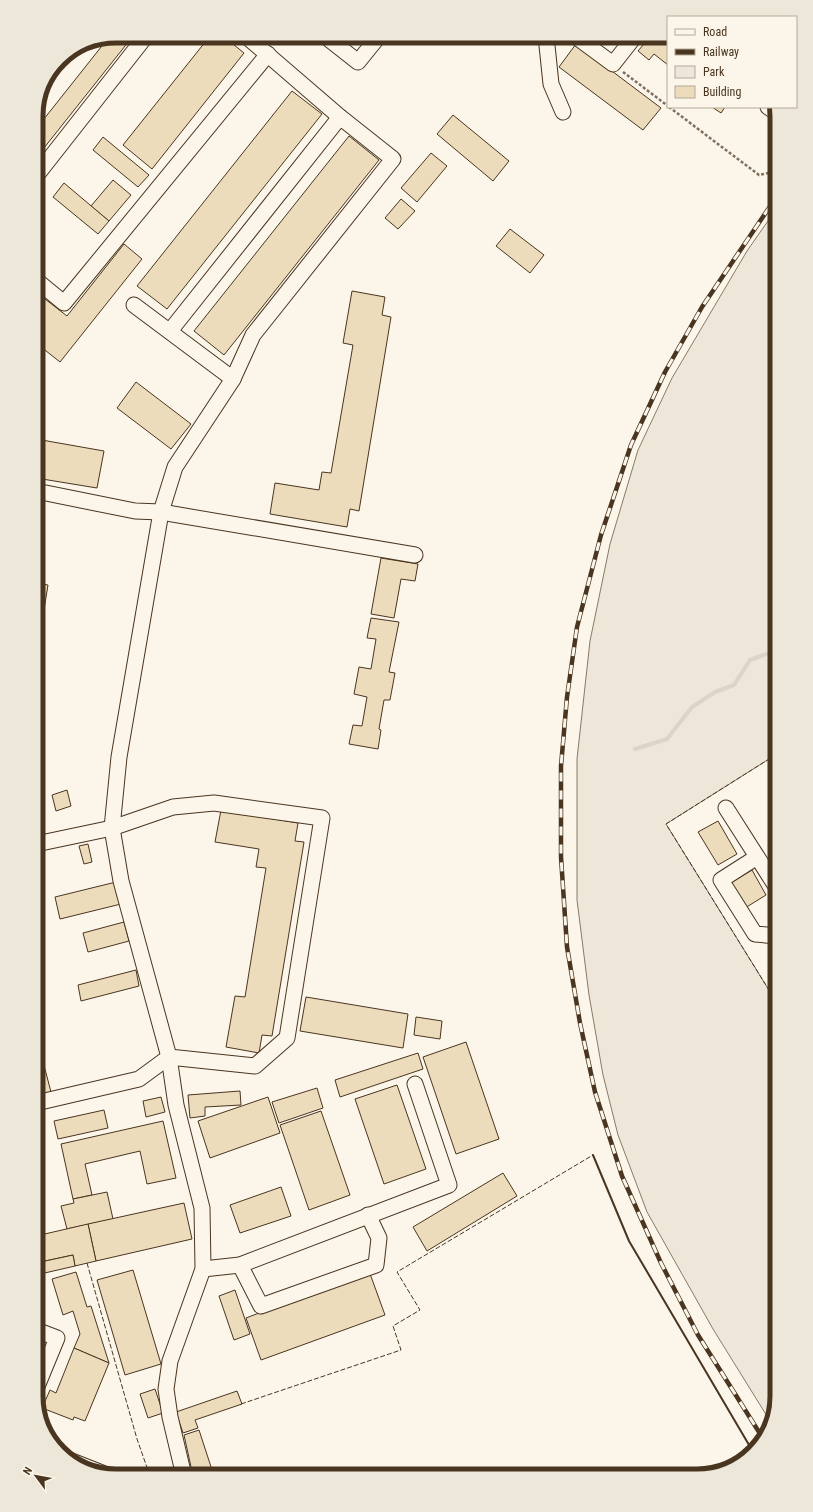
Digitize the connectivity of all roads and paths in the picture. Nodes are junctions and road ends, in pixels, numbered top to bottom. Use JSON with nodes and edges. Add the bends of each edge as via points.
{"nodes":[{"id":1,"x":140,"y":43,"type":"edge"},
{"id":2,"x":255,"y":43,"type":"edge"},
{"id":3,"x":334,"y":43,"type":"edge"},
{"id":4,"x":373,"y":43,"type":"edge"},
{"id":5,"x":547,"y":43,"type":"edge"},
{"id":6,"x":584,"y":43,"type":"edge"},
{"id":7,"x":629,"y":43,"type":"edge"},
{"id":8,"x":268,"y":54,"type":"junction"},
{"id":9,"x":613,"y":64,"type":"junction"},
{"id":10,"x":667,"y":105,"type":"edge"},
{"id":11,"x":670,"y":108,"type":"edge"},
{"id":12,"x":563,"y":112,"type":"dead end"},
{"id":13,"x":340,"y":117,"type":"junction"},
{"id":14,"x":43,"y":167,"type":"edge"},
{"id":15,"x":770,"y":173,"type":"edge"},
{"id":16,"x":43,"y":286,"type":"edge"},
{"id":17,"x":134,"y":305,"type":"dead end"},
{"id":18,"x":170,"y":331,"type":"junction"},
{"id":19,"x":233,"y":379,"type":"junction"},
{"id":20,"x":43,"y":492,"type":"edge"},
{"id":21,"x":161,"y":512,"type":"junction"},
{"id":22,"x":415,"y":555,"type":"dead end"},
{"id":23,"x":726,"y":808,"type":"dead end"},
{"id":24,"x":112,"y":828,"type":"junction"},
{"id":25,"x":43,"y":843,"type":"edge"},
{"id":26,"x":757,"y":858,"type":"junction"},
{"id":27,"x":770,"y":878,"type":"edge"},
{"id":28,"x":770,"y":935,"type":"edge"},
{"id":29,"x":169,"y":1057,"type":"junction"},
{"id":30,"x":415,"y":1084,"type":"dead end"},
{"id":31,"x":43,"y":1101,"type":"edge"},
{"id":32,"x":368,"y":1215,"type":"junction"},
{"id":33,"x":240,"y":1265,"type":"junction"},
{"id":34,"x":203,"y":1269,"type":"junction"},
{"id":35,"x":43,"y":1333,"type":"edge"},
{"id":36,"x":43,"y":1372,"type":"edge"},
{"id":37,"x":182,"y":1469,"type":"edge"}],
"edges":[{"from":1,"to":14,"type":"street"},
{"from":2,"to":8,"type":"street"},
{"from":3,"to":4,"type":"street","via":[[358,62]]},
{"from":5,"to":12,"type":"street","via":[[551,84]]},
{"from":6,"to":9,"type":"street"},
{"from":7,"to":9,"type":"street"},
{"from":8,"to":13,"type":"street"},
{"from":8,"to":16,"type":"street","via":[[64,303]]},
{"from":9,"to":10,"type":"path"},
{"from":11,"to":15,"type":"path","via":[[759,175]]},
{"from":13,"to":18,"type":"street"},
{"from":13,"to":19,"type":"street","via":[[393,159],[253,335]]},
{"from":17,"to":18,"type":"street"},
{"from":18,"to":19,"type":"street"},
{"from":19,"to":21,"type":"street","via":[[175,467]]},
{"from":20,"to":21,"type":"street","via":[[135,511]]},
{"from":21,"to":22,"type":"street"},
{"from":21,"to":24,"type":"street","via":[[119,757]]},
{"from":23,"to":26,"type":"street"},
{"from":24,"to":25,"type":"street"},
{"from":24,"to":29,"type":"street","via":[[121,881]]},
{"from":24,"to":29,"type":"street","via":[[173,807],[214,803],[322,818],[287,1038],[255,1066]]},
{"from":26,"to":27,"type":"street"},
{"from":26,"to":28,"type":"street","via":[[720,880],[755,934]]},
{"from":29,"to":31,"type":"street","via":[[139,1079]]},
{"from":29,"to":34,"type":"street","via":[[176,1106],[202,1208]]},
{"from":30,"to":32,"type":"street","via":[[449,1185]]},
{"from":32,"to":33,"type":"street"},
{"from":32,"to":33,"type":"street","via":[[379,1238],[376,1265],[261,1306]]},
{"from":33,"to":34,"type":"street"},
{"from":34,"to":37,"type":"street","via":[[170,1361],[166,1389]]},
{"from":35,"to":36,"type":"street","via":[[57,1338]]}]}
